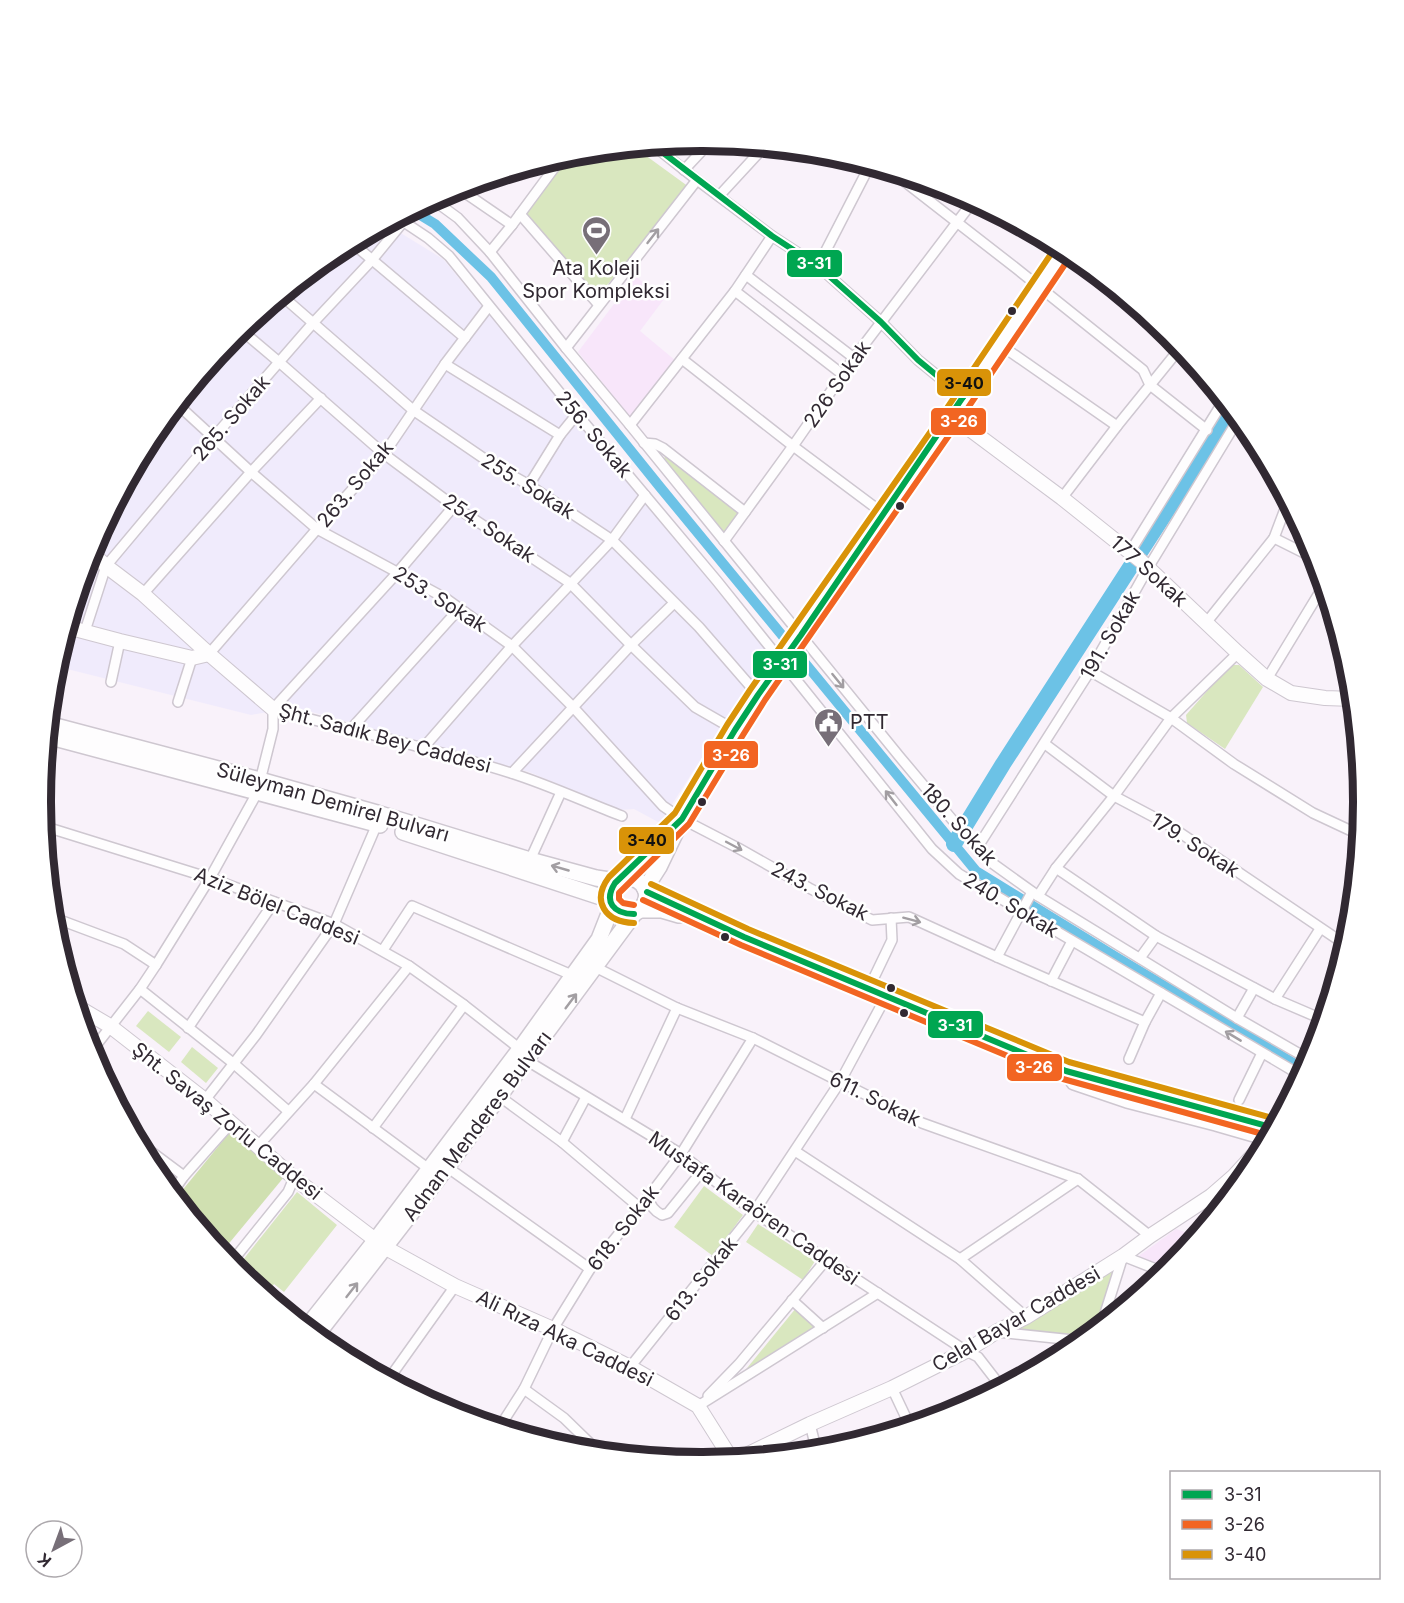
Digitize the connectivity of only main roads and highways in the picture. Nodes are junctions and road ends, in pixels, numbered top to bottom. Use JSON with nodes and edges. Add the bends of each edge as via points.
{"nodes":[{"id":1,"x":1059,"y":257,"type":"edge"},
{"id":2,"x":56,"y":726,"type":"edge"},
{"id":3,"x":55,"y":738,"type":"edge"},
{"id":4,"x":259,"y":786,"type":"junction"},
{"id":5,"x":682,"y":819,"type":"junction"},
{"id":6,"x":619,"y":880,"type":"junction"},
{"id":7,"x":646,"y":890,"type":"junction"},
{"id":8,"x":611,"y":903,"type":"junction"},
{"id":9,"x":637,"y":912,"type":"junction"},
{"id":10,"x":922,"y":1017,"type":"junction"},
{"id":11,"x":523,"y":1055,"type":"junction"},
{"id":12,"x":1264,"y":1130,"type":"edge"},
{"id":13,"x":381,"y":1244,"type":"junction"},
{"id":14,"x":311,"y":1322,"type":"edge"},
{"id":15,"x":321,"y":1329,"type":"edge"}],
"edges":[{"from":1,"to":5,"type":"main road","via":[[758,694]]},
{"from":2,"to":4,"type":"main road","name":"Süleyman Demirel Bulvarı"},
{"from":3,"to":4,"type":"main road","name":"Süleyman Demirel Bulvarı"},
{"from":6,"to":4,"type":"main road","name":"Süleyman Demirel Bulvarı","one_way":true,"via":[[596,878],[377,813]]},
{"from":4,"to":8,"type":"main road","name":"Süleyman Demirel Bulvarı","via":[[274,795],[377,824]]},
{"from":5,"to":6,"type":"main road","name":"Adnan Menderes Bulvarı"},
{"from":5,"to":7,"type":"main road","name":"Adnan Menderes Bulvarı"},
{"from":6,"to":7,"type":"main road","via":[[630,877]]},
{"from":6,"to":8,"type":"main road","name":"Adnan Menderes Bulvarı","via":[[612,887]]},
{"from":7,"to":9,"type":"main road","name":"Adnan Menderes Bulvarı","via":[[645,905]]},
{"from":7,"to":10,"type":"main road"},
{"from":8,"to":9,"type":"main road","via":[[622,914]]},
{"from":8,"to":11,"type":"main road","name":"Adnan Menderes Bulvarı","via":[[599,939]]},
{"from":9,"to":10,"type":"main road","via":[[662,910],[680,916],[882,1004]]},
{"from":11,"to":9,"type":"main road","name":"Adnan Menderes Bulvarı","one_way":true},
{"from":10,"to":12,"type":"main road","via":[[1066,1071]]},
{"from":11,"to":13,"type":"main road","name":"Adnan Menderes Bulvarı","via":[[429,1169]]},
{"from":11,"to":13,"type":"main road","name":"Adnan Menderes Bulvarı","via":[[499,1096],[447,1167]]},
{"from":13,"to":14,"type":"main road","name":"Adnan Menderes Bulvarı"},
{"from":15,"to":13,"type":"main road","name":"Adnan Menderes Bulvarı","one_way":true}]}
